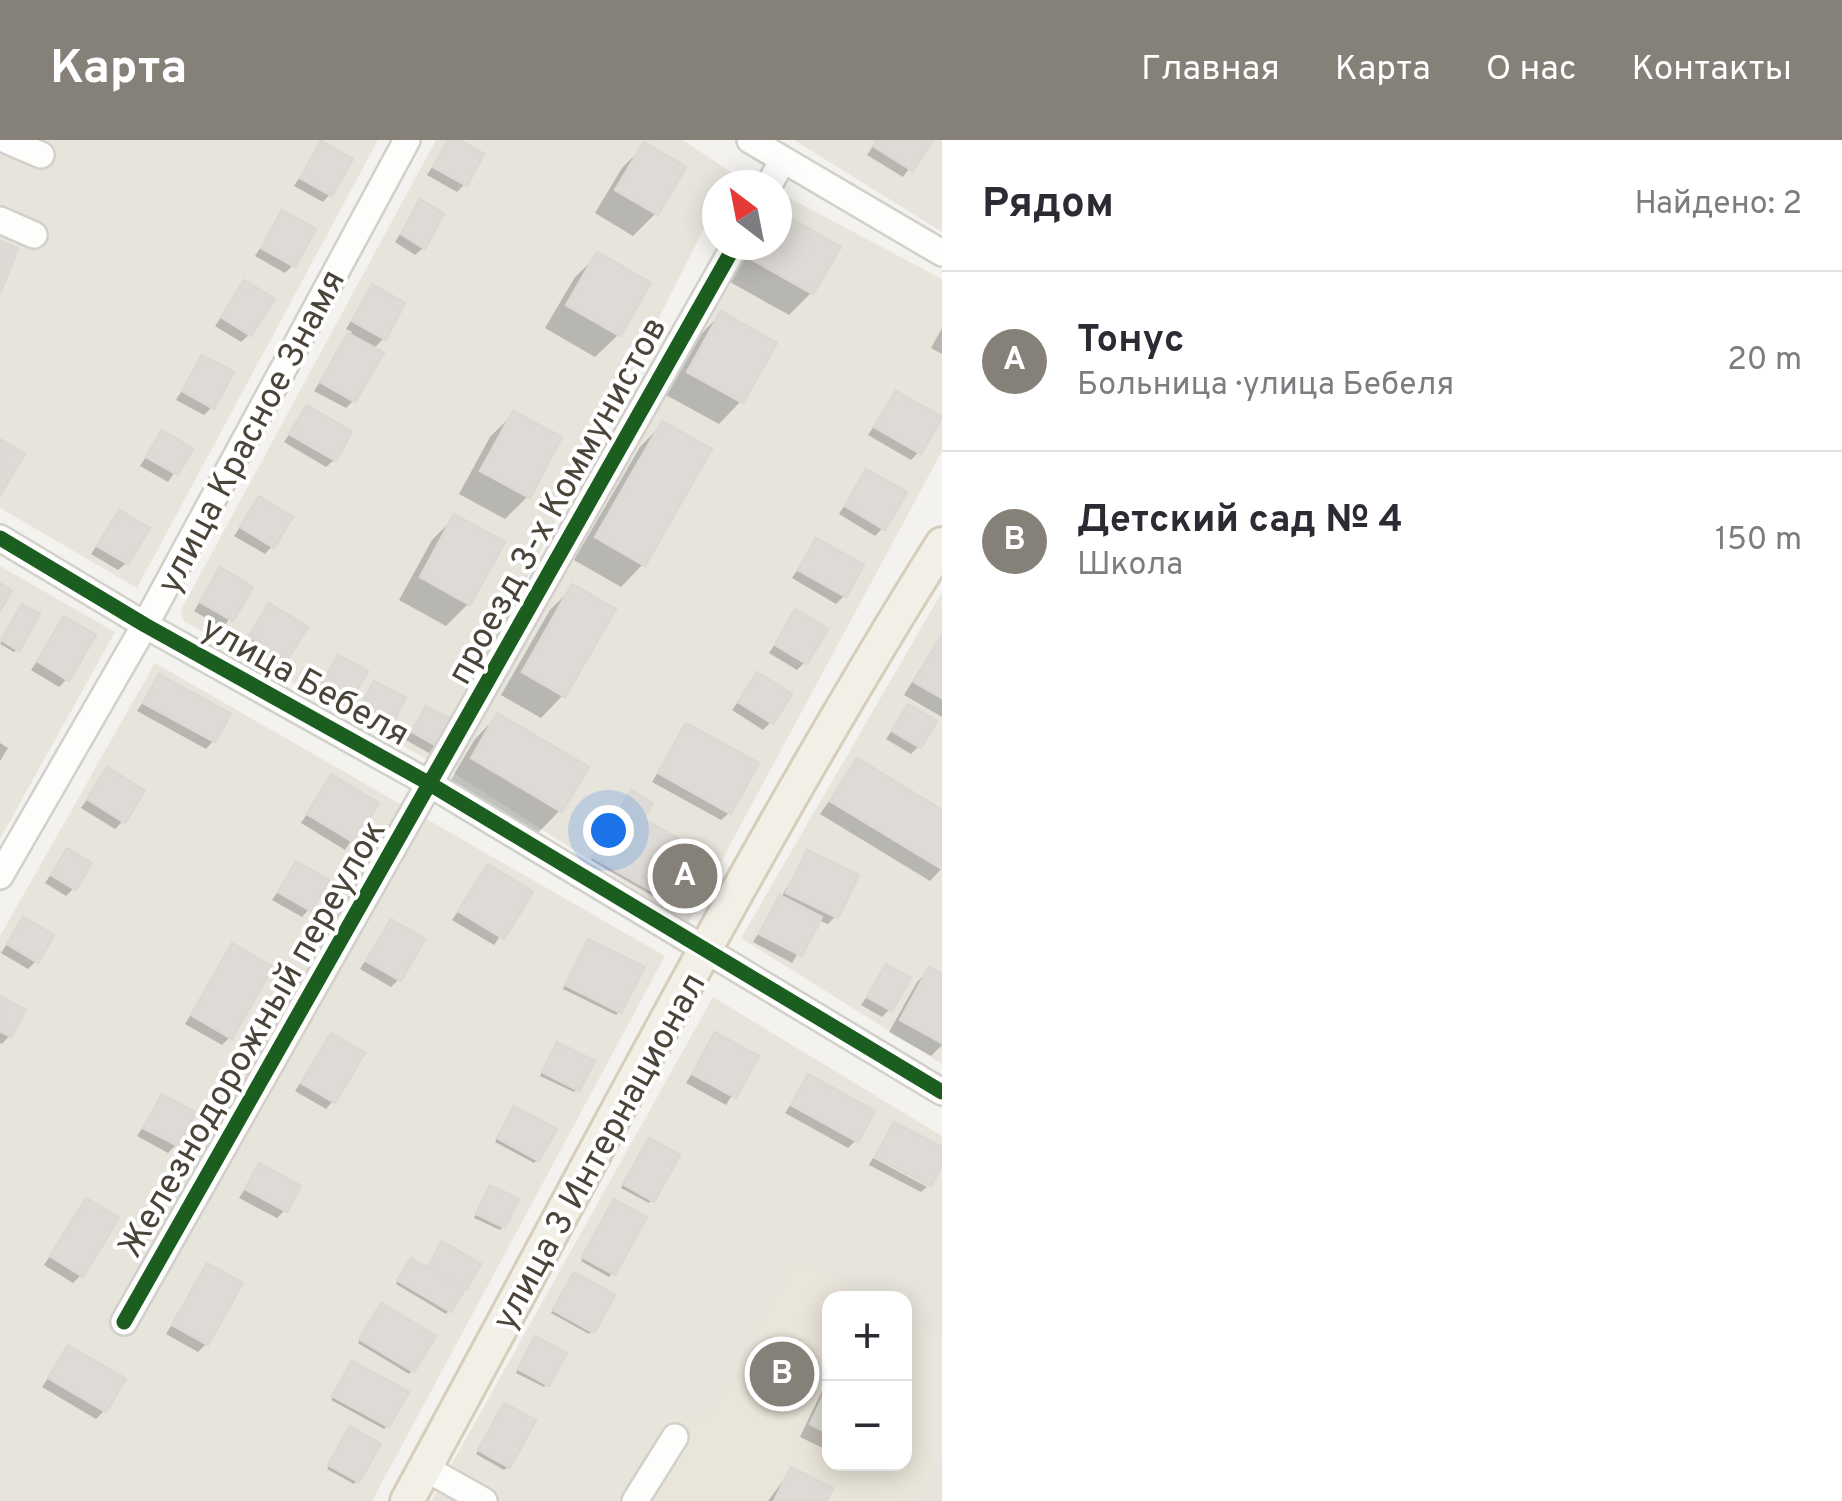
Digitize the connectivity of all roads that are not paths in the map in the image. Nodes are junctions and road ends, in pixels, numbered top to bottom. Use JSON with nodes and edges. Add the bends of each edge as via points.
{"nodes":[{"id":1,"x":6,"y":140,"type":"edge"},
{"id":2,"x":407,"y":140,"type":"edge"},
{"id":3,"x":750,"y":140,"type":"edge"},
{"id":4,"x":41,"y":155,"type":"dead end"},
{"id":5,"x":783,"y":160,"type":"junction"},
{"id":6,"x":777,"y":170,"type":"edge"},
{"id":7,"x":0,"y":220,"type":"edge"},
{"id":8,"x":34,"y":235,"type":"dead end"},
{"id":9,"x":942,"y":254,"type":"edge"},
{"id":10,"x":727,"y":260,"type":"edge"},
{"id":11,"x":0,"y":538,"type":"edge"},
{"id":12,"x":942,"y":544,"type":"edge"},
{"id":13,"x":146,"y":625,"type":"junction"},
{"id":14,"x":430,"y":784,"type":"junction"},
{"id":15,"x":0,"y":876,"type":"edge"},
{"id":16,"x":707,"y":951,"type":"junction"},
{"id":17,"x":942,"y":1092,"type":"edge"},
{"id":18,"x":124,"y":1322,"type":"dead end"},
{"id":19,"x":676,"y":1437,"type":"dead end"},
{"id":20,"x":426,"y":1468,"type":"junction"},
{"id":21,"x":407,"y":1501,"type":"edge"},
{"id":22,"x":484,"y":1501,"type":"edge"},
{"id":23,"x":635,"y":1501,"type":"edge"}],
"edges":[{"from":1,"to":4,"type":"street"},
{"from":2,"to":13,"type":"street","name":"улица Красное Знамя"},
{"from":3,"to":5,"type":"street"},
{"from":5,"to":6,"type":"street"},
{"from":5,"to":9,"type":"street"},
{"from":7,"to":8,"type":"street"},
{"from":10,"to":14,"type":"street","name":"проезд 3-х Коммунистов"},
{"from":11,"to":13,"type":"street","name":"улица Бебеля"},
{"from":12,"to":16,"type":"main road","name":"улица 3 Интернационал"},
{"from":13,"to":14,"type":"street","name":"улица Бебеля"},
{"from":13,"to":15,"type":"street","name":"улица Красное Знамя"},
{"from":14,"to":16,"type":"street","name":"улица Бебеля"},
{"from":14,"to":18,"type":"street","name":"Железнодорожный переулок"},
{"from":16,"to":17,"type":"street","name":"улица Бебеля"},
{"from":16,"to":20,"type":"main road","name":"улица 3 Интернационал"},
{"from":19,"to":23,"type":"street"},
{"from":20,"to":21,"type":"main road","name":"улица 3 Интернационал"},
{"from":20,"to":22,"type":"street"}]}
